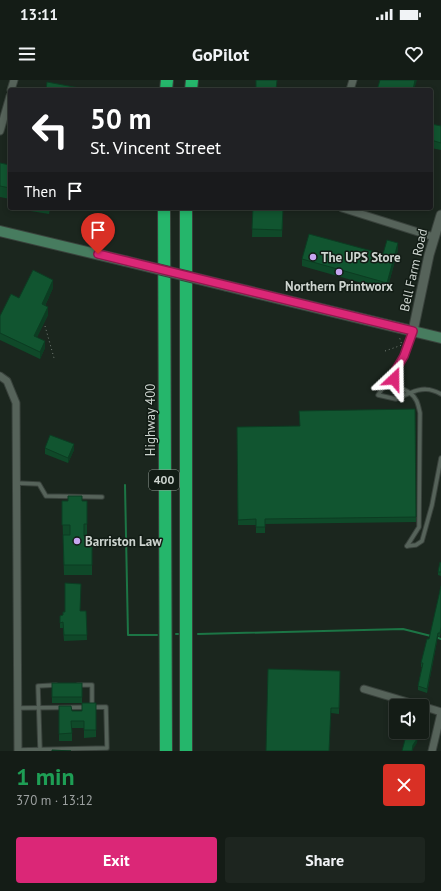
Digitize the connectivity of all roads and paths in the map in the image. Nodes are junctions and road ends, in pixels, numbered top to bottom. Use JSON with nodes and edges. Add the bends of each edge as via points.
{"nodes":[{"id":1,"x":8,"y":103,"type":"edge"},
{"id":2,"x":0,"y":131,"type":"edge"},
{"id":3,"x":164,"y":210,"type":"edge"},
{"id":4,"x":186,"y":210,"type":"edge"},
{"id":5,"x":348,"y":210,"type":"edge"},
{"id":6,"x":441,"y":215,"type":"edge"},
{"id":7,"x":0,"y":231,"type":"edge"},
{"id":8,"x":434,"y":237,"type":"junction"},
{"id":9,"x":46,"y":326,"type":"dead end"},
{"id":10,"x":413,"y":331,"type":"junction"},
{"id":11,"x":399,"y":336,"type":"dead end"},
{"id":12,"x":441,"y":338,"type":"edge"},
{"id":13,"x":385,"y":351,"type":"dead end"},
{"id":14,"x":54,"y":358,"type":"dead end"},
{"id":15,"x":394,"y":373,"type":"junction"},
{"id":16,"x":0,"y":376,"type":"edge"},
{"id":17,"x":410,"y":393,"type":"junction"},
{"id":18,"x":441,"y":394,"type":"edge"},
{"id":19,"x":441,"y":458,"type":"edge"},
{"id":20,"x":16,"y":483,"type":"junction"},
{"id":21,"x":102,"y":497,"type":"dead end"},
{"id":22,"x":61,"y":685,"type":"edge"},
{"id":23,"x":76,"y":685,"type":"edge"},
{"id":24,"x":364,"y":688,"type":"dead end"},
{"id":25,"x":399,"y":699,"type":"edge"},
{"id":26,"x":92,"y":707,"type":"junction"},
{"id":27,"x":18,"y":708,"type":"junction"},
{"id":28,"x":38,"y":708,"type":"junction"},
{"id":29,"x":429,"y":708,"type":"edge"},
{"id":30,"x":441,"y":712,"type":"edge"},
{"id":31,"x":40,"y":749,"type":"junction"},
{"id":32,"x":18,"y":750,"type":"edge"},
{"id":33,"x":166,"y":751,"type":"edge"},
{"id":34,"x":186,"y":751,"type":"edge"},
{"id":35,"x":432,"y":751,"type":"edge"}],
"edges":[{"from":1,"to":2,"type":"street"},
{"from":3,"to":33,"type":"highway","name":"Highway 400","number":"400"},
{"from":4,"to":34,"type":"highway","number":"400"},
{"from":5,"to":8,"type":"street"},
{"from":6,"to":8,"type":"street","name":"Bell Farm Road"},
{"from":7,"to":10,"type":"main road","bridge":true},
{"from":8,"to":10,"type":"street","name":"Bell Farm Road"},
{"from":9,"to":14,"type":"path"},
{"from":10,"to":12,"type":"main road"},
{"from":10,"to":15,"type":"lane","via":[[404,356]]},
{"from":11,"to":13,"type":"path","via":[[402,345]]},
{"from":15,"to":17,"type":"lane","via":[[396,385]]},
{"from":15,"to":17,"type":"lane","via":[[378,395],[396,399]]},
{"from":16,"to":20,"type":"street","via":[[7,381],[16,402]]},
{"from":17,"to":18,"type":"lane","via":[[421,388]]},
{"from":17,"to":19,"type":"lane","via":[[415,396],[420,413],[420,518],[419,527],[407,546],[422,541]]},
{"from":20,"to":21,"type":"lane","via":[[39,484],[46,496]]},
{"from":20,"to":27,"type":"street"},
{"from":22,"to":28,"type":"lane","via":[[38,686]]},
{"from":23,"to":26,"type":"lane","via":[[92,685]]},
{"from":24,"to":25,"type":"street"},
{"from":26,"to":28,"type":"lane"},
{"from":26,"to":31,"type":"lane","via":[[106,707],[107,748]]},
{"from":27,"to":28,"type":"lane"},
{"from":27,"to":32,"type":"street"},
{"from":28,"to":31,"type":"lane"},
{"from":29,"to":30,"type":"street"},
{"from":30,"to":35,"type":"street"},
{"from":31,"to":32,"type":"lane"}]}
